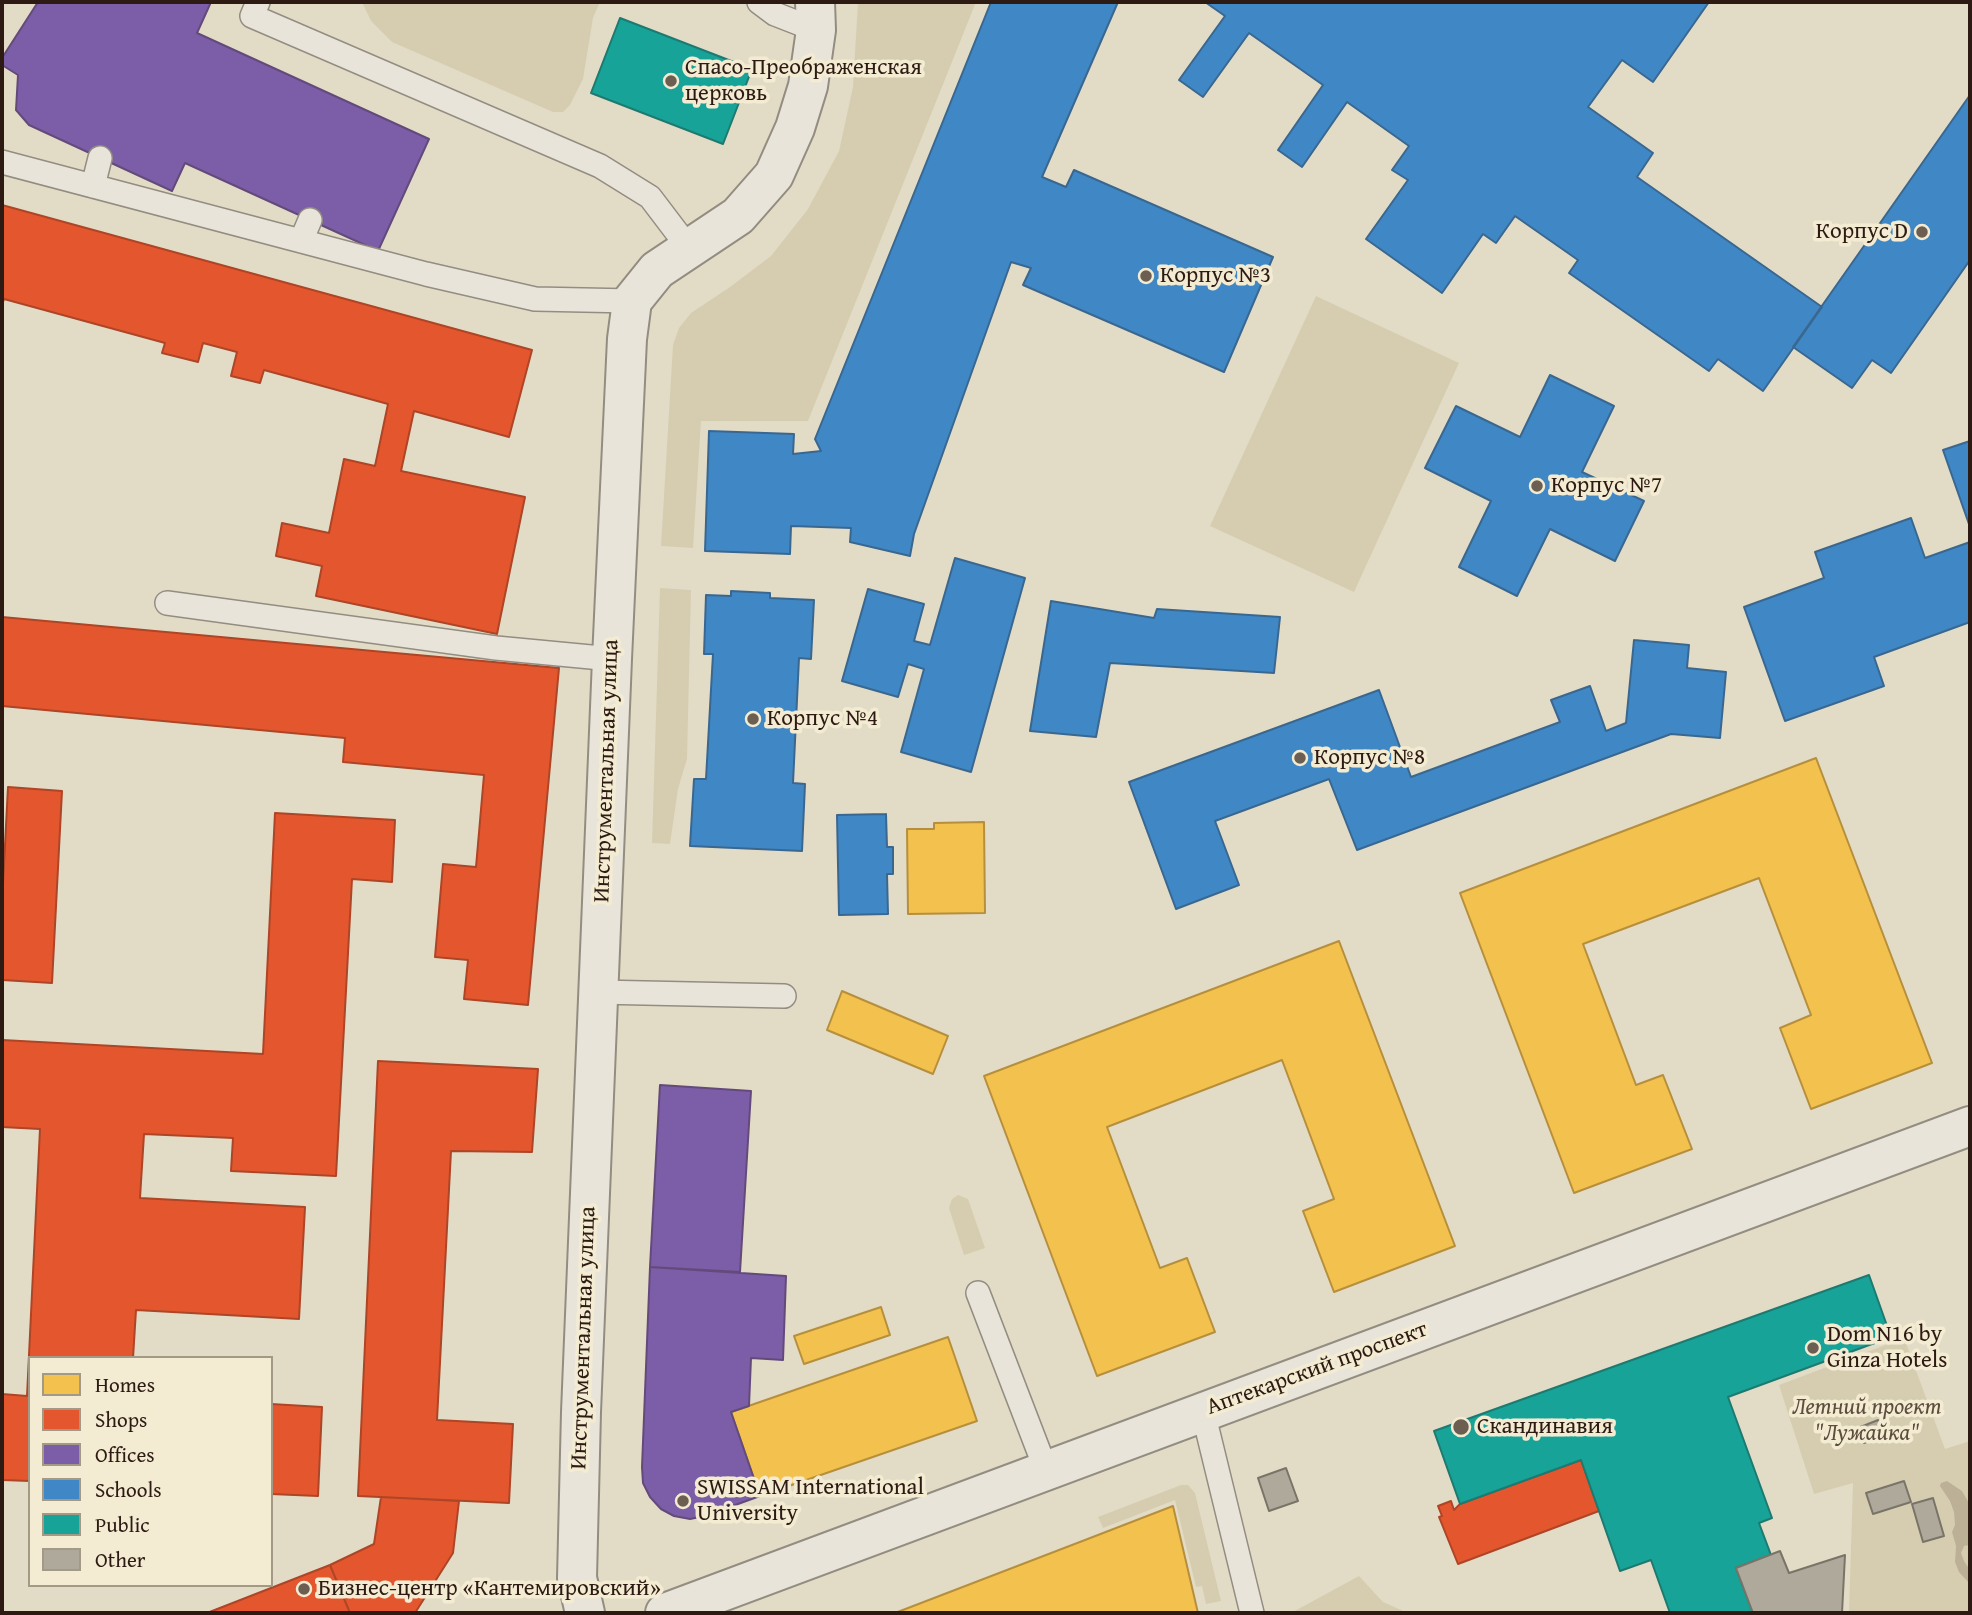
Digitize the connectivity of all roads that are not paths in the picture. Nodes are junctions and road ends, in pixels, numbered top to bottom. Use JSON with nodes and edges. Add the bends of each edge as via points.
{"nodes":[{"id":1,"x":258,"y":2,"type":"edge"},
{"id":2,"x":759,"y":2,"type":"edge"},
{"id":3,"x":816,"y":16,"type":"edge"},
{"id":4,"x":100,"y":158,"type":"dead end"},
{"id":5,"x":2,"y":162,"type":"edge"},
{"id":6,"x":93,"y":186,"type":"junction"},
{"id":7,"x":688,"y":247,"type":"junction"},
{"id":8,"x":632,"y":301,"type":"junction"},
{"id":9,"x":167,"y":603,"type":"dead end"},
{"id":10,"x":612,"y":659,"type":"junction"},
{"id":11,"x":598,"y":992,"type":"junction"},
{"id":12,"x":784,"y":996,"type":"dead end"},
{"id":13,"x":1970,"y":1126,"type":"edge"},
{"id":14,"x":978,"y":1293,"type":"dead end"},
{"id":15,"x":1203,"y":1412,"type":"junction"},
{"id":16,"x":1046,"y":1470,"type":"junction"},
{"id":17,"x":584,"y":1613,"type":"edge"},
{"id":18,"x":665,"y":1613,"type":"edge"},
{"id":19,"x":1252,"y":1613,"type":"edge"}],
"edges":[{"from":1,"to":7,"type":"lane","via":[[252,16],[600,166],[650,197]]},
{"from":2,"to":3,"type":"lane","via":[[775,13]]},
{"from":3,"to":7,"type":"street","via":[[808,86],[774,175],[738,216]]},
{"from":4,"to":6,"type":"lane"},
{"from":5,"to":6,"type":"lane"},
{"from":6,"to":8,"type":"lane","via":[[306,231],[426,274],[535,299]]},
{"from":7,"to":8,"type":"street","via":[[657,270]]},
{"from":8,"to":10,"type":"street","name":"Инструментальная улица"},
{"from":9,"to":10,"type":"lane","via":[[496,648]]},
{"from":10,"to":11,"type":"street","name":"Инструментальная улица"},
{"from":11,"to":12,"type":"lane"},
{"from":11,"to":17,"type":"street","name":"Инструментальная улица","via":[[577,1550]]},
{"from":13,"to":15,"type":"street","name":"Аптекарский проспект"},
{"from":14,"to":16,"type":"lane"},
{"from":15,"to":16,"type":"street","name":"Аптекарский проспект"},
{"from":15,"to":19,"type":"lane"},
{"from":16,"to":18,"type":"street","name":"Аптекарский проспект"}]}
